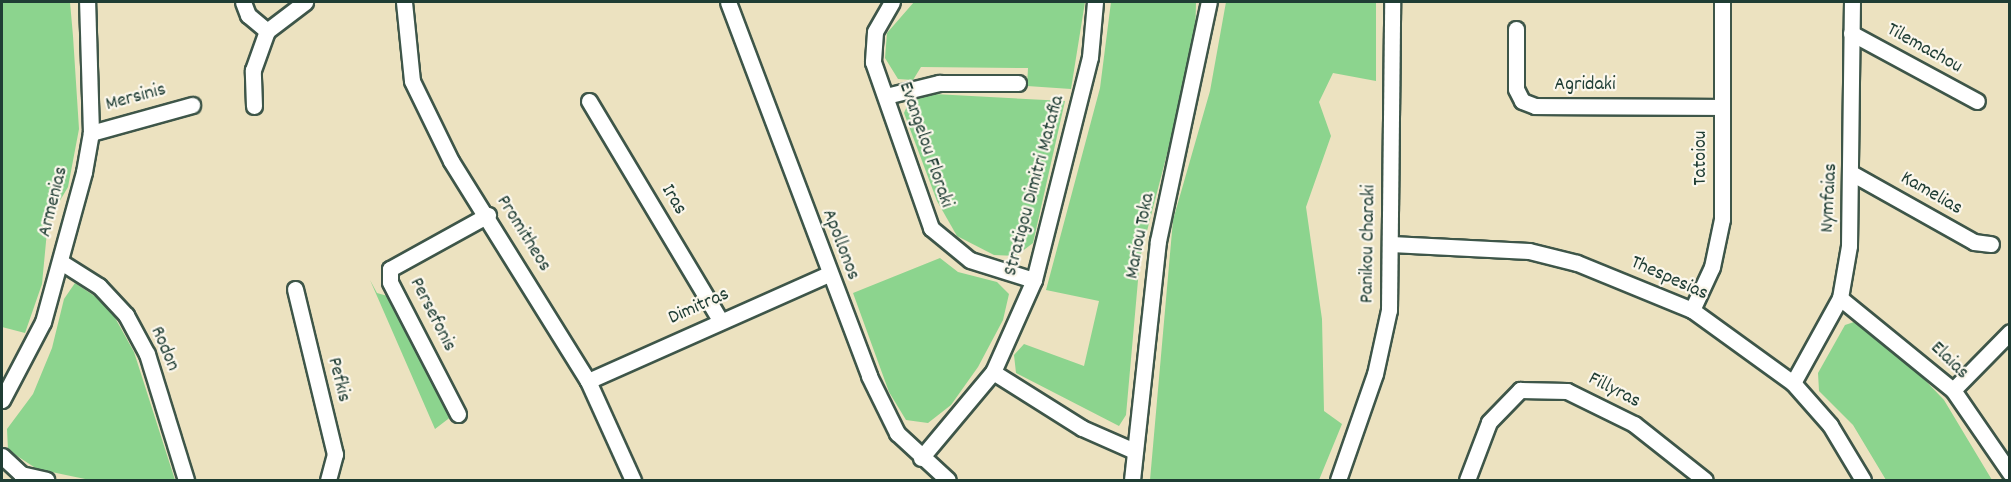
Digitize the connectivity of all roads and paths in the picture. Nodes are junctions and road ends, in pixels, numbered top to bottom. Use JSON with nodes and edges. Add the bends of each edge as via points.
{"nodes":[{"id":1,"x":87,"y":2,"type":"edge"},
{"id":2,"x":243,"y":2,"type":"edge"},
{"id":3,"x":305,"y":2,"type":"edge"},
{"id":4,"x":404,"y":2,"type":"edge"},
{"id":5,"x":728,"y":2,"type":"edge"},
{"id":6,"x":892,"y":2,"type":"edge"},
{"id":7,"x":1095,"y":2,"type":"edge"},
{"id":8,"x":1209,"y":2,"type":"edge"},
{"id":9,"x":1392,"y":2,"type":"edge"},
{"id":10,"x":1722,"y":2,"type":"edge"},
{"id":11,"x":1852,"y":2,"type":"edge"},
{"id":12,"x":1516,"y":29,"type":"dead end"},
{"id":13,"x":267,"y":31,"type":"junction"},
{"id":14,"x":1851,"y":33,"type":"junction"},
{"id":15,"x":1018,"y":83,"type":"dead end"},
{"id":16,"x":886,"y":96,"type":"junction"},
{"id":17,"x":589,"y":102,"type":"dead end"},
{"id":18,"x":1977,"y":102,"type":"dead end"},
{"id":19,"x":192,"y":105,"type":"dead end"},
{"id":20,"x":254,"y":106,"type":"dead end"},
{"id":21,"x":1722,"y":107,"type":"junction"},
{"id":22,"x":91,"y":133,"type":"junction"},
{"id":23,"x":1853,"y":174,"type":"junction"},
{"id":24,"x":488,"y":215,"type":"junction"},
{"id":25,"x":1391,"y":244,"type":"junction"},
{"id":26,"x":1991,"y":244,"type":"dead end"},
{"id":27,"x":61,"y":262,"type":"junction"},
{"id":28,"x":828,"y":274,"type":"junction"},
{"id":29,"x":1034,"y":280,"type":"junction"},
{"id":30,"x":295,"y":289,"type":"dead end"},
{"id":31,"x":1840,"y":298,"type":"junction"},
{"id":32,"x":1692,"y":310,"type":"junction"},
{"id":33,"x":720,"y":320,"type":"junction"},
{"id":34,"x":2010,"y":332,"type":"edge"},
{"id":35,"x":993,"y":372,"type":"junction"},
{"id":36,"x":588,"y":381,"type":"junction"},
{"id":37,"x":1794,"y":383,"type":"junction"},
{"id":38,"x":1953,"y":390,"type":"junction"},
{"id":39,"x":2,"y":400,"type":"edge"},
{"id":40,"x":459,"y":414,"type":"dead end"},
{"id":41,"x":1132,"y":450,"type":"junction"},
{"id":42,"x":2,"y":456,"type":"edge"},
{"id":43,"x":921,"y":458,"type":"junction"},
{"id":44,"x":2010,"y":473,"type":"edge"},
{"id":45,"x":46,"y":480,"type":"edge"},
{"id":46,"x":186,"y":480,"type":"edge"},
{"id":47,"x":328,"y":480,"type":"edge"},
{"id":48,"x":633,"y":480,"type":"edge"},
{"id":49,"x":948,"y":480,"type":"edge"},
{"id":50,"x":1132,"y":480,"type":"edge"},
{"id":51,"x":1338,"y":480,"type":"edge"},
{"id":52,"x":1467,"y":480,"type":"edge"},
{"id":53,"x":1705,"y":480,"type":"edge"},
{"id":54,"x":1863,"y":480,"type":"edge"}],
"edges":[{"from":1,"to":22,"type":"street","name":"Armenias"},
{"from":2,"to":13,"type":"street","via":[[248,15]]},
{"from":3,"to":13,"type":"street"},
{"from":4,"to":24,"type":"street","name":"Promitheos","via":[[412,81],[451,161]]},
{"from":5,"to":28,"type":"street","name":"Apollonos"},
{"from":6,"to":16,"type":"street","name":"Evangelou Floraki","via":[[881,16],[872,50]]},
{"from":7,"to":29,"type":"street","name":"Stratigou Dimitri Matafia","via":[[1090,57]]},
{"from":8,"to":41,"type":"street","name":"Mariou Toka","via":[[1158,241]]},
{"from":9,"to":25,"type":"street","name":"Panikou Charaki"},
{"from":10,"to":21,"type":"street","name":"Tatoiou"},
{"from":11,"to":14,"type":"street","name":"Nymfaias"},
{"from":12,"to":21,"type":"street","name":"Agridaki","via":[[1516,89],[1522,101],[1535,106]]},
{"from":13,"to":20,"type":"street","via":[[254,70]]},
{"from":14,"to":18,"type":"street","name":"Tilemachou"},
{"from":14,"to":23,"type":"street","name":"Nymfaias"},
{"from":15,"to":16,"type":"street","via":[[939,83]]},
{"from":16,"to":29,"type":"street","name":"Evangelou Floraki","via":[[931,228],[970,260]]},
{"from":17,"to":33,"type":"street","name":"Iras"},
{"from":19,"to":22,"type":"street","name":"Mersinis"},
{"from":21,"to":32,"type":"street","name":"Tatoiou","via":[[1722,219],[1712,267]]},
{"from":22,"to":27,"type":"street","name":"Armenias"},
{"from":23,"to":26,"type":"street","name":"Kamelias","via":[[1974,242]]},
{"from":23,"to":31,"type":"street","name":"Nymfaias"},
{"from":24,"to":36,"type":"street","name":"Promitheos"},
{"from":24,"to":40,"type":"street","name":"Persefonis","via":[[390,269],[390,282]]},
{"from":25,"to":32,"type":"street","name":"Thespesias","via":[[1529,251],[1577,263]]},
{"from":25,"to":51,"type":"street","name":"Panikou Charaki","via":[[1389,310],[1375,374]]},
{"from":27,"to":39,"type":"street","name":"Armenias","via":[[43,322]]},
{"from":27,"to":46,"type":"street","name":"Rodon","via":[[99,286],[126,315],[147,354]]},
{"from":28,"to":33,"type":"street","name":"Dimitras"},
{"from":28,"to":43,"type":"street","name":"Apollonos","via":[[897,433]]},
{"from":29,"to":35,"type":"street","name":"Stratigou Dimitri Matafia"},
{"from":30,"to":47,"type":"street","name":"Pefkis","via":[[334,454]]},
{"from":31,"to":37,"type":"street","name":"Nymfaias"},
{"from":31,"to":38,"type":"street","name":"Elaias"},
{"from":32,"to":37,"type":"street","name":"Thespesias"},
{"from":33,"to":36,"type":"street","name":"Dimitras"},
{"from":34,"to":38,"type":"street"},
{"from":35,"to":41,"type":"street","via":[[1082,428]]},
{"from":35,"to":43,"type":"street","name":"Stratigou Dimitri Matafia"},
{"from":36,"to":48,"type":"street","name":"Promitheos"},
{"from":37,"to":54,"type":"street","name":"Thespesias","via":[[1830,425]]},
{"from":38,"to":44,"type":"street","name":"Elaias"},
{"from":41,"to":50,"type":"street","name":"Mariou Toka"},
{"from":42,"to":45,"type":"street","via":[[21,474]]},
{"from":43,"to":49,"type":"street","name":"Apollonos"},
{"from":52,"to":53,"type":"street","name":"Fillyras","via":[[1489,422],[1520,390],[1567,391],[1615,414]]}]}
